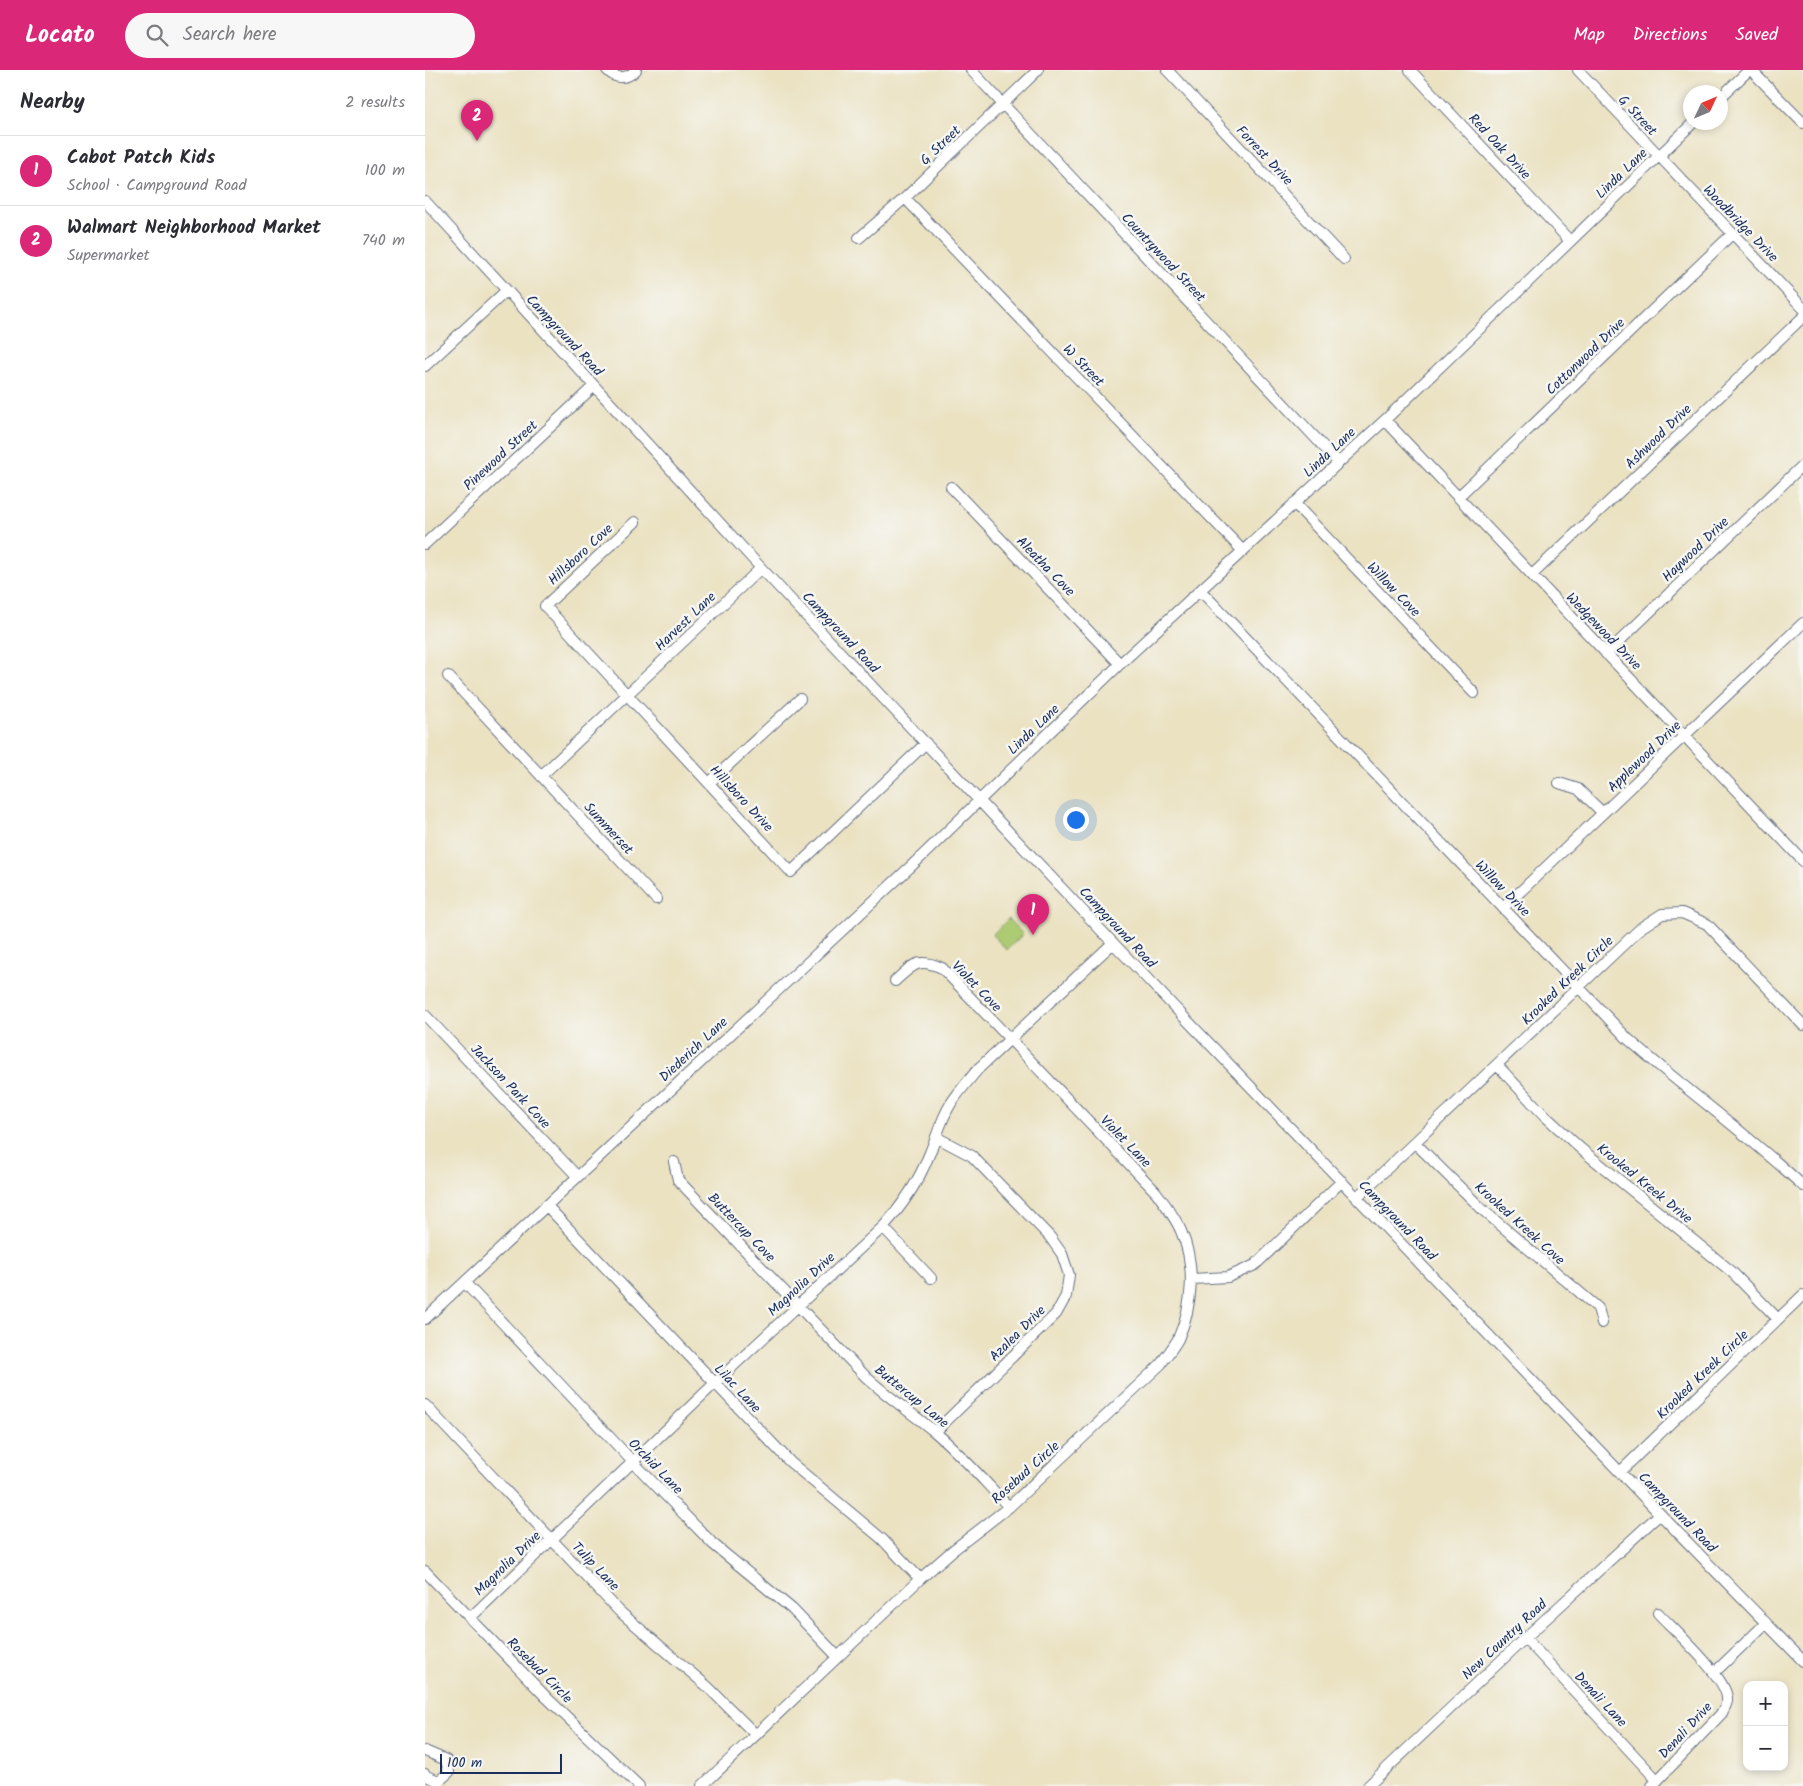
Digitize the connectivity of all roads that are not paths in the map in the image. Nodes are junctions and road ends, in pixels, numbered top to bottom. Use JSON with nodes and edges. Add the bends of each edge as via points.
{"nodes":[{"id":1,"x":607,"y":70,"type":"edge"},
{"id":2,"x":636,"y":70,"type":"edge"},
{"id":3,"x":971,"y":70,"type":"edge"},
{"id":4,"x":1038,"y":70,"type":"edge"},
{"id":5,"x":1167,"y":70,"type":"edge"},
{"id":6,"x":1410,"y":70,"type":"edge"},
{"id":7,"x":1578,"y":70,"type":"edge"},
{"id":8,"x":1750,"y":70,"type":"edge"},
{"id":9,"x":1728,"y":90,"type":"edge"},
{"id":10,"x":1003,"y":104,"type":"junction"},
{"id":11,"x":1803,"y":123,"type":"edge"},
{"id":12,"x":1686,"y":130,"type":"edge"},
{"id":13,"x":1658,"y":156,"type":"junction"},
{"id":14,"x":905,"y":198,"type":"junction"},
{"id":15,"x":425,"y":201,"type":"edge"},
{"id":16,"x":1732,"y":234,"type":"junction"},
{"id":17,"x":859,"y":238,"type":"dead end"},
{"id":18,"x":1570,"y":241,"type":"junction"},
{"id":19,"x":1345,"y":259,"type":"dead end"},
{"id":20,"x":505,"y":291,"type":"junction"},
{"id":21,"x":1803,"y":308,"type":"edge"},
{"id":22,"x":1803,"y":317,"type":"edge"},
{"id":23,"x":425,"y":366,"type":"edge"},
{"id":24,"x":594,"y":386,"type":"junction"},
{"id":25,"x":1385,"y":420,"type":"junction"},
{"id":26,"x":1338,"y":462,"type":"junction"},
{"id":27,"x":1803,"y":465,"type":"edge"},
{"id":28,"x":951,"y":487,"type":"dead end"},
{"id":29,"x":1458,"y":497,"type":"junction"},
{"id":30,"x":1294,"y":503,"type":"junction"},
{"id":31,"x":635,"y":522,"type":"dead end"},
{"id":32,"x":425,"y":544,"type":"edge"},
{"id":33,"x":1243,"y":551,"type":"junction"},
{"id":34,"x":761,"y":568,"type":"junction"},
{"id":35,"x":1532,"y":575,"type":"junction"},
{"id":36,"x":1201,"y":591,"type":"junction"},
{"id":37,"x":545,"y":606,"type":"joint"},
{"id":38,"x":1801,"y":629,"type":"edge"},
{"id":39,"x":1606,"y":654,"type":"junction"},
{"id":40,"x":1120,"y":664,"type":"junction"},
{"id":41,"x":447,"y":676,"type":"dead end"},
{"id":42,"x":1474,"y":693,"type":"dead end"},
{"id":43,"x":627,"y":695,"type":"junction"},
{"id":44,"x":800,"y":699,"type":"dead end"},
{"id":45,"x":1684,"y":736,"type":"junction"},
{"id":46,"x":927,"y":743,"type":"junction"},
{"id":47,"x":541,"y":776,"type":"junction"},
{"id":48,"x":1559,"y":782,"type":"dead end"},
{"id":49,"x":709,"y":783,"type":"junction"},
{"id":50,"x":979,"y":800,"type":"junction"},
{"id":51,"x":1603,"y":813,"type":"junction"},
{"id":52,"x":1803,"y":861,"type":"edge"},
{"id":53,"x":656,"y":899,"type":"dead end"},
{"id":54,"x":1503,"y":908,"type":"junction"},
{"id":55,"x":1113,"y":943,"type":"junction"},
{"id":56,"x":895,"y":981,"type":"dead end"},
{"id":57,"x":1579,"y":987,"type":"junction"},
{"id":58,"x":425,"y":1015,"type":"edge"},
{"id":59,"x":1803,"y":1025,"type":"edge"},
{"id":60,"x":1009,"y":1040,"type":"junction"},
{"id":61,"x":1497,"y":1065,"type":"junction"},
{"id":62,"x":936,"y":1137,"type":"junction"},
{"id":63,"x":1415,"y":1143,"type":"junction"},
{"id":64,"x":674,"y":1162,"type":"dead end"},
{"id":65,"x":577,"y":1176,"type":"junction"},
{"id":66,"x":1342,"y":1181,"type":"junction"},
{"id":67,"x":1803,"y":1186,"type":"edge"},
{"id":68,"x":1357,"y":1197,"type":"junction"},
{"id":69,"x":546,"y":1205,"type":"junction"},
{"id":70,"x":883,"y":1227,"type":"junction"},
{"id":71,"x":931,"y":1278,"type":"dead end"},
{"id":72,"x":1192,"y":1280,"type":"junction"},
{"id":73,"x":465,"y":1283,"type":"junction"},
{"id":74,"x":1803,"y":1295,"type":"edge"},
{"id":75,"x":799,"y":1306,"type":"junction"},
{"id":76,"x":425,"y":1319,"type":"edge"},
{"id":77,"x":1778,"y":1319,"type":"junction"},
{"id":78,"x":1602,"y":1323,"type":"dead end"},
{"id":79,"x":715,"y":1383,"type":"junction"},
{"id":80,"x":425,"y":1405,"type":"edge"},
{"id":81,"x":935,"y":1432,"type":"junction"},
{"id":82,"x":633,"y":1462,"type":"junction"},
{"id":83,"x":1620,"y":1472,"type":"junction"},
{"id":84,"x":1009,"y":1507,"type":"junction"},
{"id":85,"x":1660,"y":1514,"type":"junction"},
{"id":86,"x":551,"y":1540,"type":"junction"},
{"id":87,"x":425,"y":1571,"type":"edge"},
{"id":88,"x":920,"y":1579,"type":"junction"},
{"id":89,"x":1658,"y":1613,"type":"dead end"},
{"id":90,"x":470,"y":1618,"type":"junction"},
{"id":91,"x":1767,"y":1624,"type":"junction"},
{"id":92,"x":1525,"y":1638,"type":"junction"},
{"id":93,"x":838,"y":1657,"type":"junction"},
{"id":94,"x":1803,"y":1661,"type":"edge"},
{"id":95,"x":1715,"y":1672,"type":"junction"},
{"id":96,"x":755,"y":1735,"type":"junction"},
{"id":97,"x":425,"y":1751,"type":"edge"},
{"id":98,"x":425,"y":1774,"type":"edge"},
{"id":99,"x":1655,"y":1783,"type":"edge"},
{"id":100,"x":639,"y":1786,"type":"edge"},
{"id":101,"x":702,"y":1786,"type":"edge"},
{"id":102,"x":1368,"y":1786,"type":"edge"}],
"edges":[{"from":1,"to":2,"type":"street","via":[[623,78]]},
{"from":3,"to":10,"type":"street","name":"Countrywood Street"},
{"from":4,"to":10,"type":"street","name":"G Street"},
{"from":5,"to":19,"type":"street","name":"Forrest Drive"},
{"from":6,"to":18,"type":"street","name":"Red Oak Drive"},
{"from":7,"to":13,"type":"street","name":"G Street"},
{"from":8,"to":9,"type":"street"},
{"from":8,"to":11,"type":"street"},
{"from":10,"to":14,"type":"street","name":"G Street"},
{"from":10,"to":26,"type":"street","name":"Countrywood Street"},
{"from":12,"to":13,"type":"street","name":"Linda Lane"},
{"from":13,"to":16,"type":"street","name":"Woodbridge Drive"},
{"from":13,"to":18,"type":"street","name":"Linda Lane"},
{"from":14,"to":17,"type":"street","name":"G Street"},
{"from":14,"to":33,"type":"street","name":"W Street"},
{"from":15,"to":20,"type":"street","name":"Campground Road"},
{"from":16,"to":21,"type":"street","name":"Woodbridge Drive"},
{"from":16,"to":29,"type":"street","name":"Cottonwood Drive"},
{"from":18,"to":25,"type":"street","name":"Linda Lane"},
{"from":20,"to":23,"type":"street"},
{"from":20,"to":24,"type":"street","name":"Campground Road"},
{"from":22,"to":35,"type":"street","name":"Ashwood Drive"},
{"from":24,"to":32,"type":"street","name":"Pinewood Street"},
{"from":24,"to":34,"type":"street","name":"Campground Road"},
{"from":25,"to":26,"type":"street","name":"Linda Lane"},
{"from":25,"to":29,"type":"street","name":"Wedgewood Drive"},
{"from":26,"to":30,"type":"street","name":"Linda Lane"},
{"from":27,"to":39,"type":"street","name":"Haywood Drive"},
{"from":28,"to":40,"type":"street","name":"Aleatha Cove"},
{"from":29,"to":35,"type":"street","name":"Wedgewood Drive"},
{"from":30,"to":33,"type":"street","name":"Linda Lane"},
{"from":30,"to":42,"type":"street","name":"Willow Cove"},
{"from":31,"to":37,"type":"street","name":"Hillsboro Cove"},
{"from":33,"to":36,"type":"street","name":"Linda Lane"},
{"from":34,"to":43,"type":"street","name":"Harvest Lane"},
{"from":34,"to":46,"type":"street","name":"Campground Road"},
{"from":35,"to":39,"type":"street","name":"Wedgewood Drive"},
{"from":36,"to":40,"type":"street","name":"Linda Lane"},
{"from":36,"to":54,"type":"street","name":"Willow Drive"},
{"from":37,"to":43,"type":"street","name":"Hillsboro Drive"},
{"from":38,"to":45,"type":"street","name":"Applewood Drive"},
{"from":39,"to":45,"type":"street","name":"Wedgewood Drive"},
{"from":40,"to":50,"type":"street","name":"Linda Lane"},
{"from":41,"to":47,"type":"street","name":"Summerset"},
{"from":43,"to":47,"type":"street"},
{"from":43,"to":49,"type":"street","name":"Hillsboro Drive"},
{"from":44,"to":49,"type":"street"},
{"from":45,"to":51,"type":"street","name":"Applewood Drive"},
{"from":45,"to":52,"type":"street","name":"Wedgewood Drive"},
{"from":46,"to":49,"type":"street","name":"Hillsboro Drive","via":[[791,872]]},
{"from":46,"to":50,"type":"street","name":"Campground Road"},
{"from":47,"to":53,"type":"street","name":"Summerset"},
{"from":48,"to":51,"type":"street","via":[[1578,789]]},
{"from":50,"to":55,"type":"street","name":"Campground Road"},
{"from":50,"to":65,"type":"street","name":"Diederich Lane"},
{"from":51,"to":54,"type":"street","name":"Applewood Drive"},
{"from":54,"to":57,"type":"street","name":"Willow Drive"},
{"from":55,"to":60,"type":"street","name":"Magnolia Drive"},
{"from":55,"to":66,"type":"street","name":"Campground Road"},
{"from":56,"to":60,"type":"street","name":"Violet Cove","via":[[914,964],[927,962],[942,968]]},
{"from":57,"to":59,"type":"street","name":"Krooked Kreek Circle","via":[[1642,928],[1662,914],[1683,913],[1707,924]]},
{"from":57,"to":61,"type":"street","name":"Krooked Kreek Circle"},
{"from":57,"to":67,"type":"street","name":"Willow Drive","via":[[1653,1062]]},
{"from":58,"to":65,"type":"street","name":"Jackson Park Cove"},
{"from":60,"to":62,"type":"street","name":"Magnolia Drive","via":[[962,1088],[949,1106]]},
{"from":60,"to":72,"type":"street","name":"Violet Lane","via":[[1156,1192],[1181,1231]]},
{"from":61,"to":63,"type":"street","name":"Krooked Kreek Circle"},
{"from":61,"to":77,"type":"street","name":"Krooked Kreek Drive","via":[[1581,1149],[1732,1272]]},
{"from":62,"to":70,"type":"street","name":"Magnolia Drive","via":[[912,1190]]},
{"from":62,"to":81,"type":"street","name":"Azalea Drive","via":[[972,1156],[1050,1238],[1062,1254],[1069,1275],[1066,1296],[1056,1314]]},
{"from":63,"to":68,"type":"street","name":"Krooked Kreek Circle"},
{"from":63,"to":78,"type":"street","name":"Krooked Kreek Cove","via":[[1484,1211],[1599,1308]]},
{"from":64,"to":75,"type":"street","name":"Buttercup Cove","via":[[678,1180]]},
{"from":65,"to":69,"type":"street","name":"Diederich Lane"},
{"from":66,"to":68,"type":"street","name":"Campground Road"},
{"from":66,"to":72,"type":"street","via":[[1255,1265],[1228,1277]]},
{"from":68,"to":83,"type":"street","name":"Campground Road"},
{"from":69,"to":73,"type":"street","name":"Diederich Lane"},
{"from":69,"to":79,"type":"street","name":"Lilac Lane"},
{"from":70,"to":71,"type":"street"},
{"from":70,"to":75,"type":"street","name":"Magnolia Drive"},
{"from":72,"to":84,"type":"street","name":"Rosebud Circle","via":[[1187,1314],[1177,1340],[1161,1364]]},
{"from":73,"to":76,"type":"street","name":"Diederich Lane"},
{"from":73,"to":82,"type":"street","name":"Orchid Lane"},
{"from":74,"to":77,"type":"street","name":"Krooked Kreek Circle"},
{"from":75,"to":79,"type":"street","name":"Magnolia Drive"},
{"from":75,"to":81,"type":"street","name":"Buttercup Lane","via":[[866,1377]]},
{"from":77,"to":83,"type":"street","name":"Krooked Kreek Circle"},
{"from":79,"to":82,"type":"street","name":"Magnolia Drive"},
{"from":79,"to":88,"type":"street","name":"Lilac Lane","via":[[790,1462],[882,1539]]},
{"from":80,"to":86,"type":"street","name":"Tulip Lane"},
{"from":81,"to":84,"type":"street","name":"Buttercup Lane"},
{"from":82,"to":86,"type":"street","name":"Magnolia Drive"},
{"from":82,"to":93,"type":"street","name":"Orchid Lane","via":[[713,1544],[792,1609]]},
{"from":83,"to":85,"type":"street","name":"Campground Road"},
{"from":84,"to":88,"type":"street","name":"Rosebud Circle"},
{"from":85,"to":91,"type":"street","name":"Campground Road"},
{"from":85,"to":92,"type":"street","name":"New Country Road"},
{"from":86,"to":90,"type":"street","name":"Magnolia Drive"},
{"from":86,"to":96,"type":"street","name":"Tulip Lane","via":[[619,1610],[708,1687]]},
{"from":87,"to":90,"type":"street","name":"Rosebud Circle"},
{"from":88,"to":93,"type":"street","name":"Rosebud Circle"},
{"from":89,"to":95,"type":"street","name":"Denali Drive"},
{"from":90,"to":100,"type":"street","name":"Rosebud Circle"},
{"from":91,"to":94,"type":"street","name":"Campground Road"},
{"from":91,"to":95,"type":"street"},
{"from":92,"to":99,"type":"street","name":"Denali Lane"},
{"from":92,"to":102,"type":"street","name":"New Country Road"},
{"from":93,"to":96,"type":"street","name":"Rosebud Circle"},
{"from":95,"to":99,"type":"street","name":"Denali Drive","via":[[1728,1700],[1722,1713]]},
{"from":96,"to":101,"type":"street","name":"Rosebud Circle"},
{"from":97,"to":98,"type":"street","via":[[446,1760],[449,1772],[439,1781]]}]}
